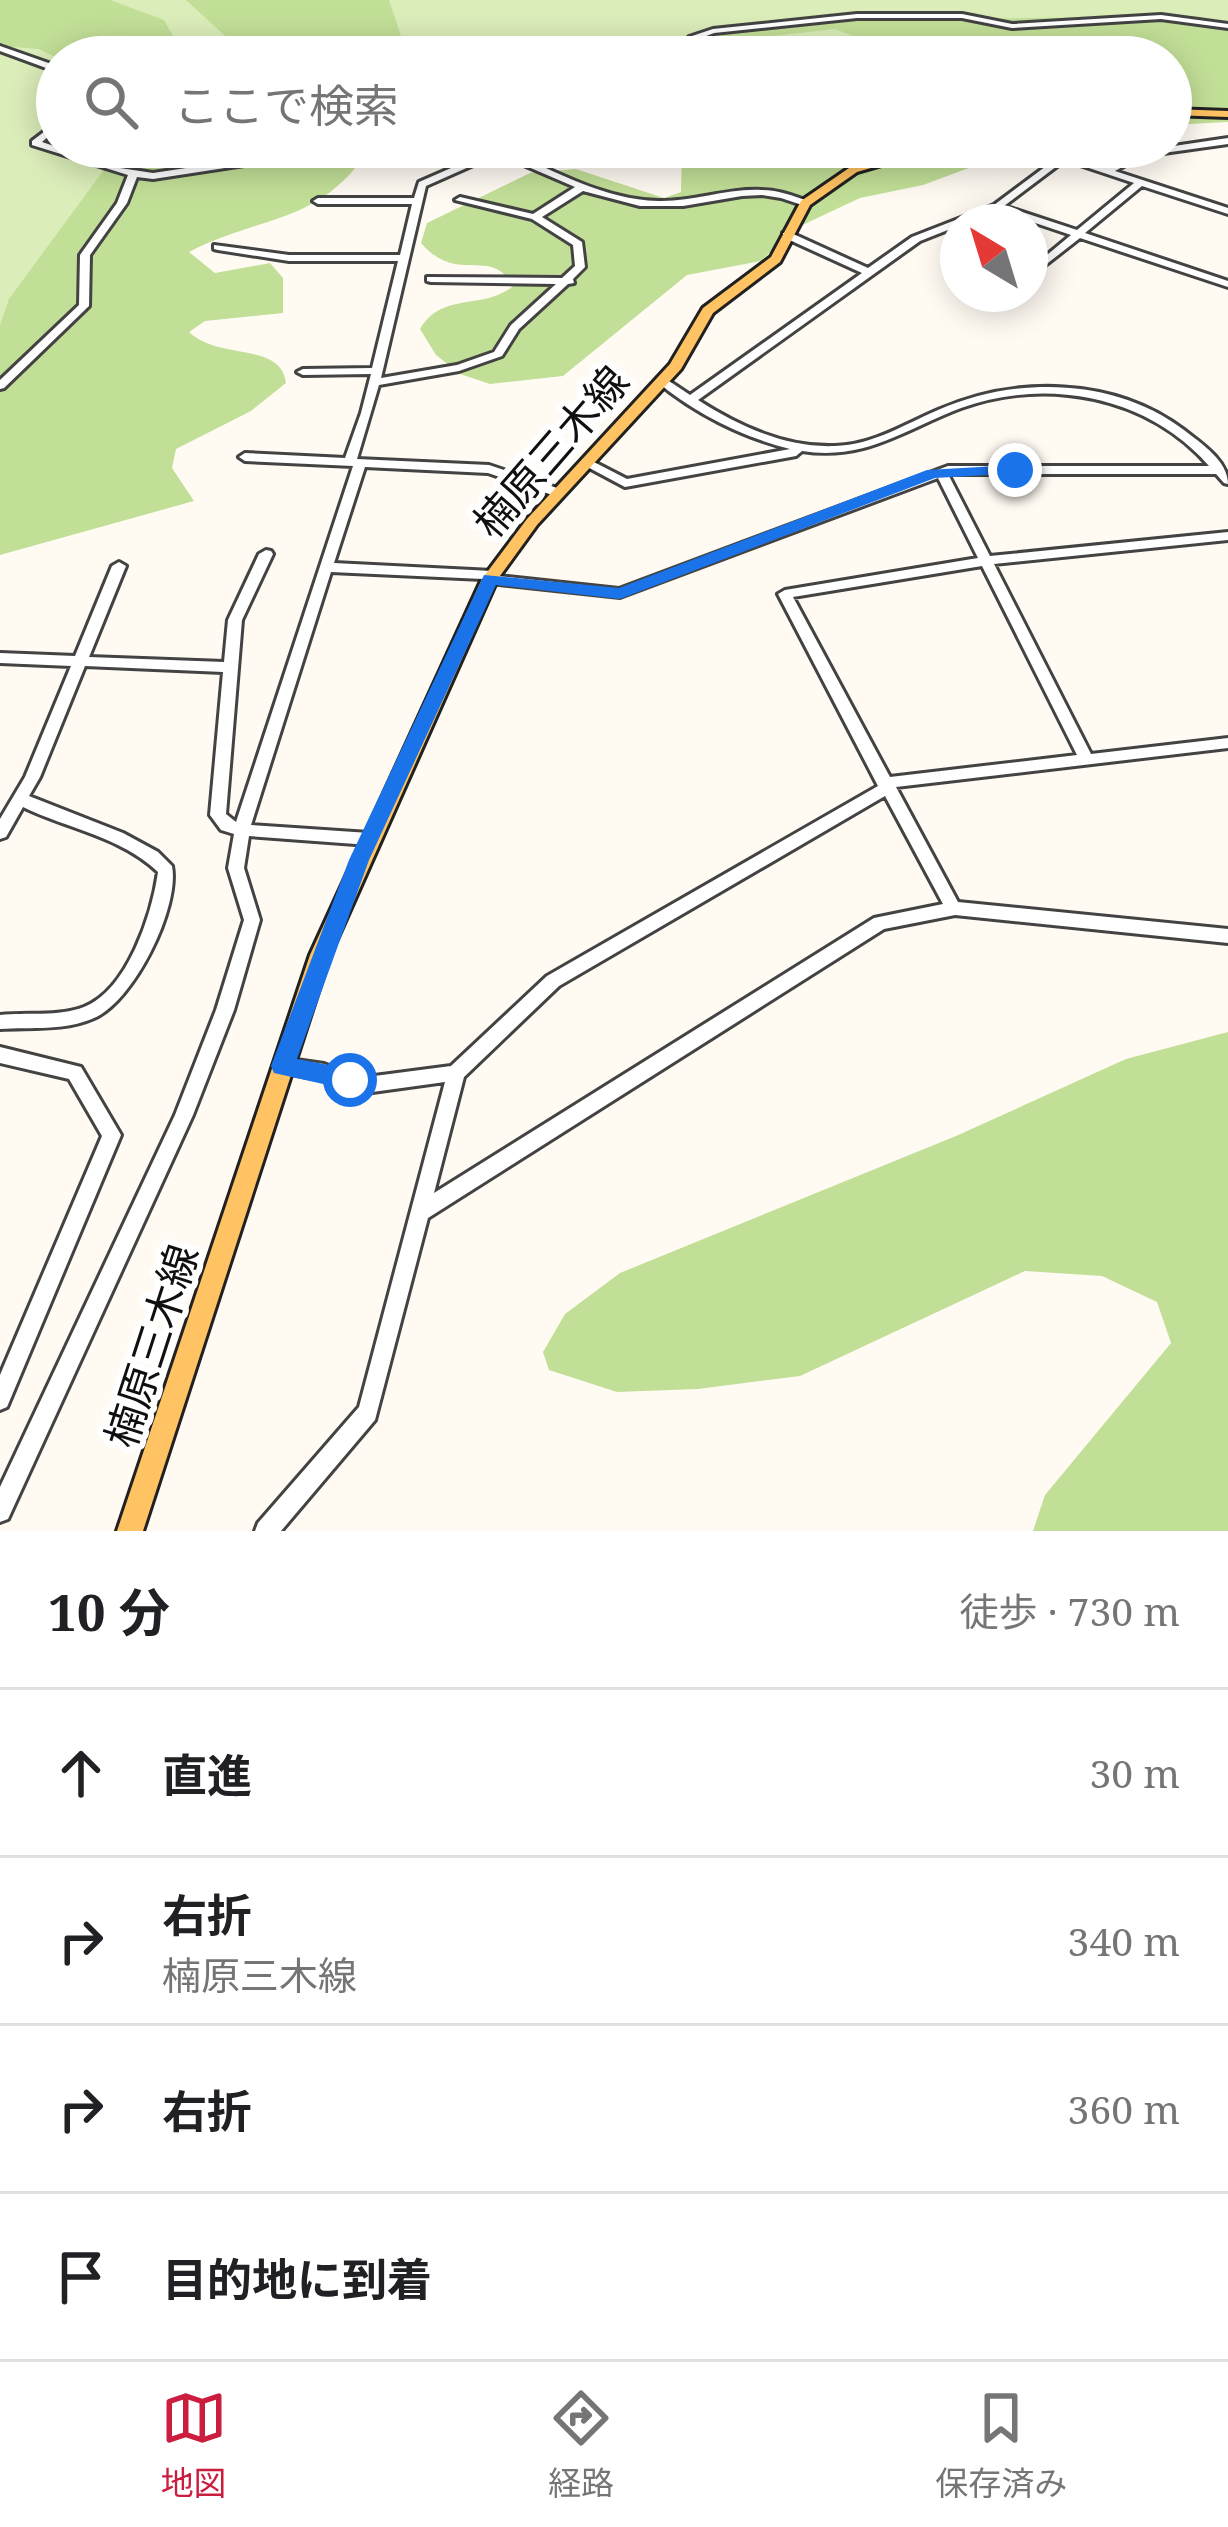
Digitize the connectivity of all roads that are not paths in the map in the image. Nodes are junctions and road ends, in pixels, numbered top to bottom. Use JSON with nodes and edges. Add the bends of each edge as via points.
{"nodes":[{"id":1,"x":1228,"y":26,"type":"edge"},
{"id":2,"x":700,"y":36,"type":"edge"},
{"id":3,"x":0,"y":48,"type":"edge"},
{"id":4,"x":36,"y":61,"type":"edge"},
{"id":5,"x":1192,"y":113,"type":"edge"},
{"id":6,"x":1228,"y":114,"type":"edge"},
{"id":7,"x":1228,"y":141,"type":"edge"},
{"id":8,"x":1192,"y":146,"type":"edge"},
{"id":9,"x":114,"y":168,"type":"edge"},
{"id":10,"x":210,"y":168,"type":"edge"},
{"id":11,"x":454,"y":168,"type":"edge"},
{"id":12,"x":540,"y":168,"type":"edge"},
{"id":13,"x":860,"y":168,"type":"edge"},
{"id":14,"x":1050,"y":168,"type":"edge"},
{"id":15,"x":1097,"y":168,"type":"edge"},
{"id":16,"x":1113,"y":168,"type":"edge"},
{"id":17,"x":1107,"y":171,"type":"junction"},
{"id":18,"x":133,"y":174,"type":"junction"},
{"id":19,"x":1141,"y":182,"type":"junction"},
{"id":20,"x":581,"y":188,"type":"junction"},
{"id":21,"x":460,"y":200,"type":"dead end"},
{"id":22,"x":318,"y":201,"type":"dead end"},
{"id":23,"x":418,"y":201,"type":"junction"},
{"id":24,"x":805,"y":202,"type":"junction"},
{"id":25,"x":1001,"y":204,"type":"edge"},
{"id":26,"x":1228,"y":211,"type":"edge"},
{"id":27,"x":535,"y":217,"type":"junction"},
{"id":28,"x":1048,"y":224,"type":"edge"},
{"id":29,"x":940,"y":229,"type":"edge"},
{"id":30,"x":1075,"y":233,"type":"junction"},
{"id":31,"x":788,"y":235,"type":"junction"},
{"id":32,"x":218,"y":247,"type":"dead end"},
{"id":33,"x":402,"y":258,"type":"junction"},
{"id":34,"x":1048,"y":258,"type":"edge"},
{"id":35,"x":870,"y":273,"type":"junction"},
{"id":36,"x":431,"y":280,"type":"dead end"},
{"id":37,"x":570,"y":281,"type":"junction"},
{"id":38,"x":1228,"y":284,"type":"edge"},
{"id":39,"x":303,"y":372,"type":"dead end"},
{"id":40,"x":374,"y":377,"type":"junction"},
{"id":41,"x":662,"y":381,"type":"junction"},
{"id":42,"x":0,"y":386,"type":"edge"},
{"id":43,"x":690,"y":400,"type":"junction"},
{"id":44,"x":811,"y":449,"type":"junction"},
{"id":45,"x":245,"y":457,"type":"dead end"},
{"id":46,"x":355,"y":462,"type":"junction"},
{"id":47,"x":586,"y":463,"type":"junction"},
{"id":48,"x":941,"y":472,"type":"junction"},
{"id":49,"x":1224,"y":475,"type":"edge"},
{"id":50,"x":560,"y":493,"type":"junction"},
{"id":51,"x":1228,"y":536,"type":"edge"},
{"id":52,"x":266,"y":554,"type":"dead end"},
{"id":53,"x":986,"y":561,"type":"junction"},
{"id":54,"x":119,"y":566,"type":"dead end"},
{"id":55,"x":325,"y":567,"type":"junction"},
{"id":56,"x":491,"y":577,"type":"junction"},
{"id":57,"x":0,"y":658,"type":"edge"},
{"id":58,"x":80,"y":661,"type":"junction"},
{"id":59,"x":229,"y":667,"type":"junction"},
{"id":60,"x":1228,"y":743,"type":"edge"},
{"id":61,"x":1086,"y":759,"type":"junction"},
{"id":62,"x":885,"y":785,"type":"junction"},
{"id":63,"x":22,"y":800,"type":"junction"},
{"id":64,"x":243,"y":830,"type":"junction"},
{"id":65,"x":0,"y":833,"type":"edge"},
{"id":66,"x":369,"y":839,"type":"junction"},
{"id":67,"x":952,"y":908,"type":"junction"},
{"id":68,"x":1228,"y":936,"type":"edge"},
{"id":69,"x":0,"y":1022,"type":"edge"},
{"id":70,"x":0,"y":1055,"type":"edge"},
{"id":71,"x":282,"y":1066,"type":"junction"},
{"id":72,"x":456,"y":1073,"type":"junction"},
{"id":73,"x":418,"y":1214,"type":"junction"},
{"id":74,"x":0,"y":1400,"type":"edge"},
{"id":75,"x":0,"y":1511,"type":"edge"},
{"id":76,"x":130,"y":1531,"type":"edge"},
{"id":77,"x":266,"y":1531,"type":"edge"}],
"edges":[{"from":1,"to":2,"type":"street","via":[[1161,17],[1012,26],[962,16],[857,16]]},
{"from":3,"to":4,"type":"street"},
{"from":5,"to":6,"type":"main road"},
{"from":7,"to":8,"type":"street"},
{"from":9,"to":18,"type":"street"},
{"from":10,"to":18,"type":"street"},
{"from":11,"to":23,"type":"street","via":[[422,184]]},
{"from":12,"to":20,"type":"street"},
{"from":13,"to":24,"type":"main road","name":"楠原三木線"},
{"from":14,"to":25,"type":"street"},
{"from":15,"to":17,"type":"street"},
{"from":16,"to":17,"type":"street"},
{"from":17,"to":19,"type":"street"},
{"from":18,"to":42,"type":"street","via":[[85,255],[84,306]]},
{"from":19,"to":26,"type":"street"},
{"from":19,"to":30,"type":"street"},
{"from":20,"to":24,"type":"street","via":[[661,204],[770,189]]},
{"from":20,"to":27,"type":"street"},
{"from":21,"to":27,"type":"street"},
{"from":22,"to":23,"type":"street"},
{"from":23,"to":33,"type":"street"},
{"from":24,"to":31,"type":"main road","name":"楠原三木線"},
{"from":27,"to":37,"type":"street","via":[[578,244],[580,267]]},
{"from":28,"to":30,"type":"street"},
{"from":29,"to":35,"type":"street"},
{"from":30,"to":34,"type":"street"},
{"from":30,"to":38,"type":"street"},
{"from":31,"to":35,"type":"street"},
{"from":31,"to":41,"type":"main road","name":"楠原三木線","via":[[767,268],[708,310]]},
{"from":32,"to":33,"type":"street","via":[[289,258]]},
{"from":33,"to":40,"type":"street"},
{"from":35,"to":43,"type":"street"},
{"from":36,"to":37,"type":"street"},
{"from":37,"to":40,"type":"street","via":[[515,327],[498,354],[459,368]]},
{"from":39,"to":40,"type":"street"},
{"from":40,"to":46,"type":"street"},
{"from":41,"to":43,"type":"street"},
{"from":41,"to":47,"type":"main road","name":"楠原三木線"},
{"from":43,"to":44,"type":"street","via":[[750,435]]},
{"from":44,"to":47,"type":"street","via":[[625,484]]},
{"from":44,"to":49,"type":"street","via":[[853,448],[971,400],[1043,387],[1139,409]]},
{"from":45,"to":46,"type":"street"},
{"from":46,"to":50,"type":"street","via":[[489,469]]},
{"from":46,"to":55,"type":"street"},
{"from":47,"to":50,"type":"main road","name":"楠原三木線"},
{"from":48,"to":49,"type":"street"},
{"from":48,"to":53,"type":"street"},
{"from":48,"to":56,"type":"street","via":[[620,593]]},
{"from":50,"to":56,"type":"main road","name":"楠原三木線"},
{"from":51,"to":53,"type":"street"},
{"from":52,"to":59,"type":"street","via":[[235,620]]},
{"from":53,"to":61,"type":"street"},
{"from":53,"to":62,"type":"street","via":[[785,594]]},
{"from":54,"to":58,"type":"street"},
{"from":55,"to":56,"type":"street"},
{"from":55,"to":64,"type":"street"},
{"from":56,"to":66,"type":"main road","name":"楠原三木線"},
{"from":57,"to":58,"type":"street"},
{"from":58,"to":59,"type":"street"},
{"from":58,"to":63,"type":"street"},
{"from":59,"to":64,"type":"street","via":[[218,815]]},
{"from":60,"to":61,"type":"street"},
{"from":61,"to":62,"type":"street"},
{"from":62,"to":67,"type":"street"},
{"from":62,"to":72,"type":"street","via":[[553,981]]},
{"from":63,"to":65,"type":"street"},
{"from":63,"to":69,"type":"street","via":[[147,848],[166,870],[164,898],[106,1004],[86,1014]]},
{"from":64,"to":66,"type":"street"},
{"from":64,"to":75,"type":"street","via":[[236,868],[252,920],[226,1010]]},
{"from":66,"to":71,"type":"main road","name":"楠原三木線"},
{"from":67,"to":68,"type":"street"},
{"from":67,"to":73,"type":"street","via":[[880,923]]},
{"from":70,"to":74,"type":"street","via":[[75,1073],[112,1135]]},
{"from":71,"to":72,"type":"street","via":[[358,1086]]},
{"from":71,"to":76,"type":"main road","name":"楠原三木線"},
{"from":72,"to":73,"type":"street"},
{"from":73,"to":77,"type":"street","via":[[368,1413]]}]}
